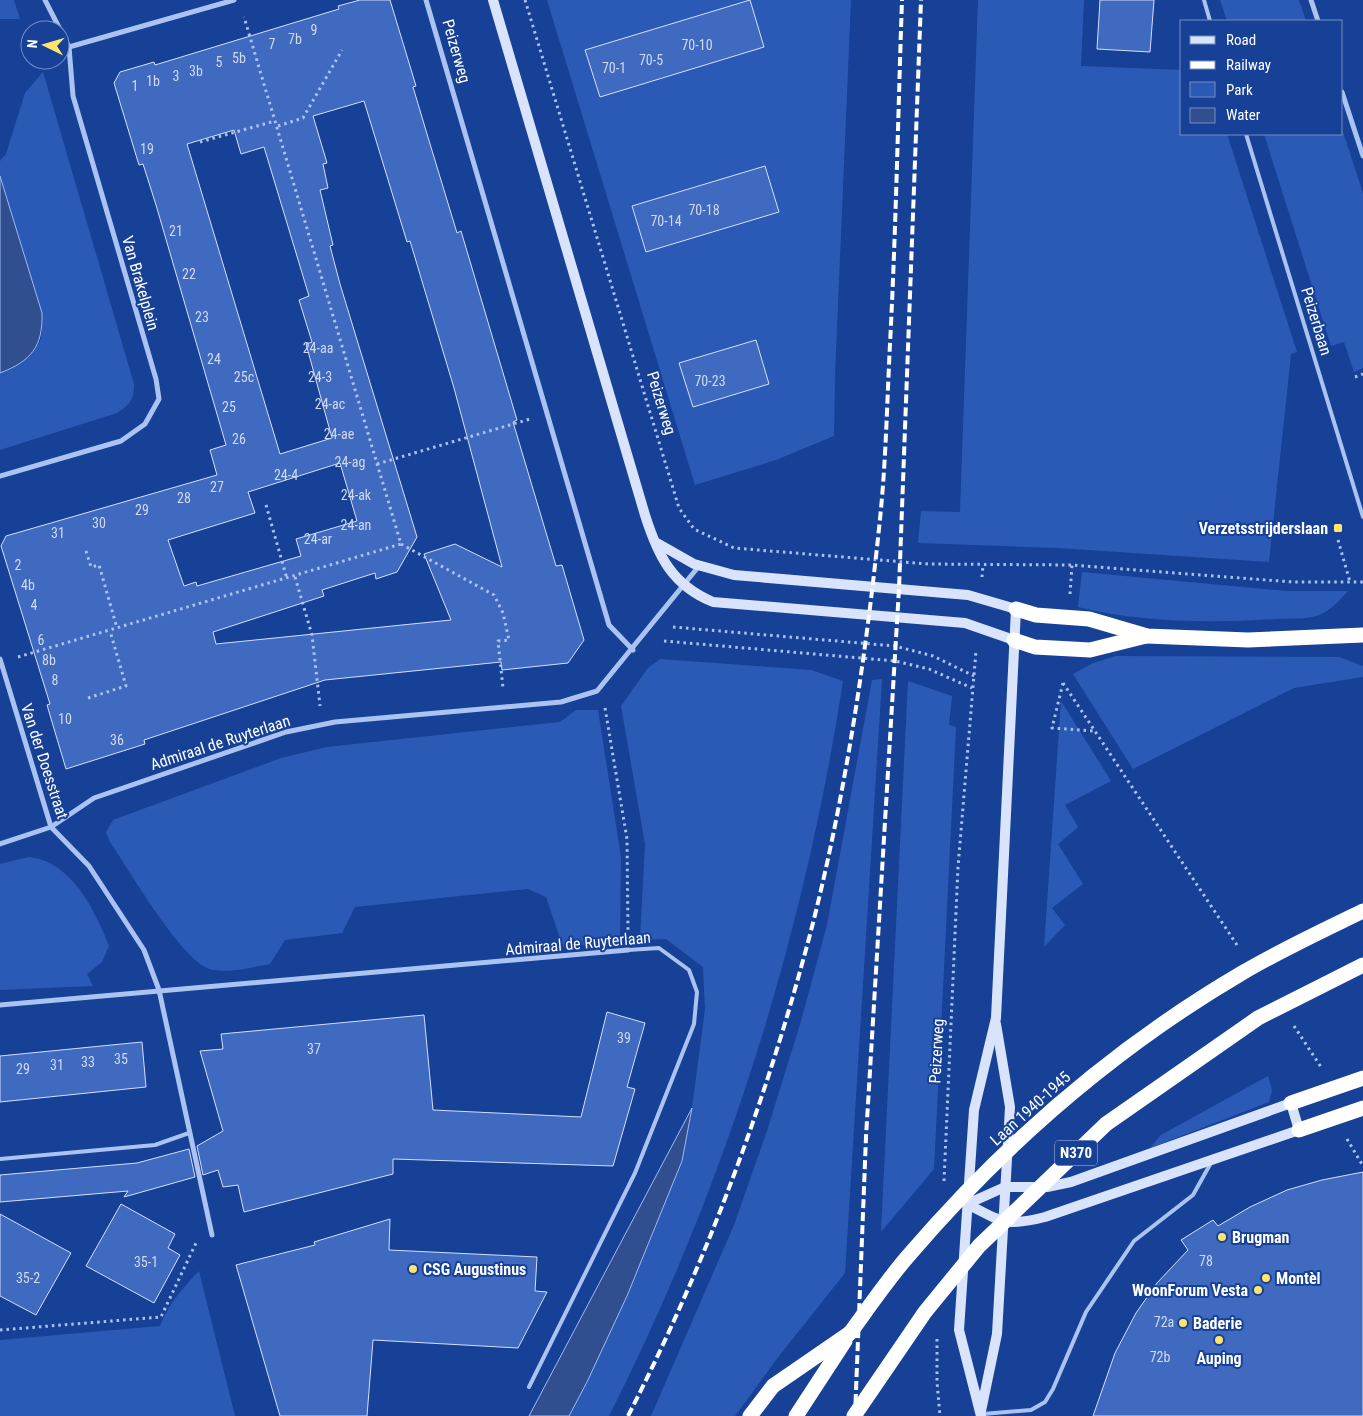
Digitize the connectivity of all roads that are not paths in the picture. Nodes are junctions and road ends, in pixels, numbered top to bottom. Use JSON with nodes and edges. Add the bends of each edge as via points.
{"nodes":[{"id":1,"x":45,"y":0,"type":"edge"},
{"id":2,"x":234,"y":0,"type":"edge"},
{"id":3,"x":426,"y":0,"type":"edge"},
{"id":4,"x":492,"y":0,"type":"edge"},
{"id":5,"x":1204,"y":0,"type":"edge"},
{"id":6,"x":1311,"y":0,"type":"edge"},
{"id":7,"x":55,"y":20,"type":"edge"},
{"id":8,"x":1210,"y":20,"type":"edge"},
{"id":9,"x":1318,"y":20,"type":"edge"},
{"id":10,"x":70,"y":47,"type":"edge"},
{"id":11,"x":70,"y":59,"type":"edge"},
{"id":12,"x":1343,"y":95,"type":"edge"},
{"id":13,"x":1246,"y":135,"type":"edge"},
{"id":14,"x":1363,"y":156,"type":"edge"},
{"id":15,"x":0,"y":476,"type":"edge"},
{"id":16,"x":1363,"y":516,"type":"edge"},
{"id":17,"x":657,"y":543,"type":"junction"},
{"id":18,"x":700,"y":566,"type":"junction"},
{"id":19,"x":684,"y":586,"type":"junction"},
{"id":20,"x":1016,"y":609,"type":"junction"},
{"id":21,"x":1363,"y":635,"type":"edge"},
{"id":22,"x":1148,"y":636,"type":"junction"},
{"id":23,"x":1014,"y":640,"type":"junction"},
{"id":24,"x":633,"y":650,"type":"junction"},
{"id":25,"x":0,"y":661,"type":"edge"},
{"id":26,"x":52,"y":827,"type":"junction"},
{"id":27,"x":0,"y":844,"type":"edge"},
{"id":28,"x":1363,"y":911,"type":"edge"},
{"id":29,"x":628,"y":950,"type":"joint"},
{"id":30,"x":1363,"y":965,"type":"edge"},
{"id":31,"x":158,"y":990,"type":"junction"},
{"id":32,"x":0,"y":1005,"type":"edge"},
{"id":33,"x":996,"y":1018,"type":"junction"},
{"id":34,"x":1363,"y":1078,"type":"edge"},
{"id":35,"x":1291,"y":1104,"type":"junction"},
{"id":36,"x":1363,"y":1108,"type":"edge"},
{"id":37,"x":1299,"y":1130,"type":"junction"},
{"id":38,"x":189,"y":1133,"type":"junction"},
{"id":39,"x":0,"y":1159,"type":"edge"},
{"id":40,"x":1214,"y":1159,"type":"junction"},
{"id":41,"x":1005,"y":1187,"type":"junction"},
{"id":42,"x":967,"y":1204,"type":"junction"},
{"id":43,"x":1003,"y":1223,"type":"junction"},
{"id":44,"x":212,"y":1235,"type":"road end"},
{"id":45,"x":850,"y":1333,"type":"junction"},
{"id":46,"x":528,"y":1387,"type":"dead end"},
{"id":47,"x":981,"y":1415,"type":"edge"},
{"id":48,"x":750,"y":1416,"type":"edge"},
{"id":49,"x":796,"y":1416,"type":"edge"},
{"id":50,"x":854,"y":1416,"type":"edge"}],
"edges":[{"from":1,"to":7,"type":"street","name":"Van Brakelplein"},
{"from":2,"to":10,"type":"street"},
{"from":3,"to":24,"type":"street","name":"Peizerweg","via":[[609,625]]},
{"from":4,"to":17,"type":"main road","via":[[648,522]]},
{"from":5,"to":8,"type":"lane"},
{"from":6,"to":9,"type":"street"},
{"from":11,"to":15,"type":"street","name":"Van Brakelplein","via":[[73,96],[156,379],[159,400],[145,424],[121,441]]},
{"from":12,"to":14,"type":"street"},
{"from":13,"to":16,"type":"lane","name":"Peizerbaan"},
{"from":17,"to":18,"type":"main road"},
{"from":17,"to":19,"type":"main road","via":[[662,559]]},
{"from":18,"to":19,"type":"street"},
{"from":18,"to":20,"type":"main road","via":[[734,575],[968,595]]},
{"from":19,"to":23,"type":"main road","via":[[714,602],[965,624]]},
{"from":19,"to":24,"type":"street"},
{"from":20,"to":22,"type":"highway","via":[[1036,615],[1089,619]]},
{"from":20,"to":23,"type":"main road"},
{"from":21,"to":22,"type":"highway","via":[[1248,640]]},
{"from":22,"to":23,"type":"highway","via":[[1090,650],[1035,647]]},
{"from":23,"to":33,"type":"main road"},
{"from":24,"to":26,"type":"street","name":"Admiraal de Ruyterlaan","via":[[597,691],[561,702],[322,724],[286,732],[94,798]]},
{"from":25,"to":26,"type":"street","name":"Van der Doesstraat"},
{"from":26,"to":27,"type":"street","name":"Admiraal de Ruyterlaan"},
{"from":26,"to":31,"type":"street","name":"Van der Doesstraat","via":[[88,866],[144,950]]},
{"from":28,"to":45,"type":"highway","name":"Laan 1940-1945","bridge":true,"via":[[1242,973],[1114,1059],[1030,1129],[966,1192],[908,1256]]},
{"from":29,"to":31,"type":"street","name":"Admiraal de Ruyterlaan"},
{"from":29,"to":46,"type":"lane","name":"Admiraal de Ruyterlaan","via":[[659,948],[689,970],[698,992],[694,1024],[635,1173]]},
{"from":30,"to":50,"type":"highway","number":"N370","bridge":true,"via":[[1258,1018],[1106,1124],[979,1246],[925,1312]]},
{"from":31,"to":32,"type":"street","name":"Admiraal de Ruyterlaan"},
{"from":31,"to":38,"type":"street"},
{"from":33,"to":41,"type":"main road","via":[[1010,1107]]},
{"from":33,"to":42,"type":"main road","via":[[974,1110]]},
{"from":34,"to":35,"type":"highway"},
{"from":35,"to":37,"type":"main road"},
{"from":35,"to":41,"type":"main road","via":[[1071,1182],[1047,1187]]},
{"from":36,"to":37,"type":"highway"},
{"from":37,"to":40,"type":"main road"},
{"from":38,"to":39,"type":"lane","via":[[155,1145]]},
{"from":38,"to":44,"type":"street"},
{"from":40,"to":43,"type":"main road","via":[[1045,1217]]},
{"from":40,"to":47,"type":"lane","via":[[1192,1194],[1134,1241],[1086,1312],[1045,1402],[1031,1410]]},
{"from":41,"to":42,"type":"main road"},
{"from":41,"to":43,"type":"main road"},
{"from":42,"to":43,"type":"main road"},
{"from":42,"to":47,"type":"main road","via":[[959,1330]]},
{"from":43,"to":47,"type":"main road","via":[[997,1334]]},
{"from":45,"to":48,"type":"highway","via":[[773,1386]]},
{"from":45,"to":49,"type":"highway","name":"Laan 1940-1945"}]}
